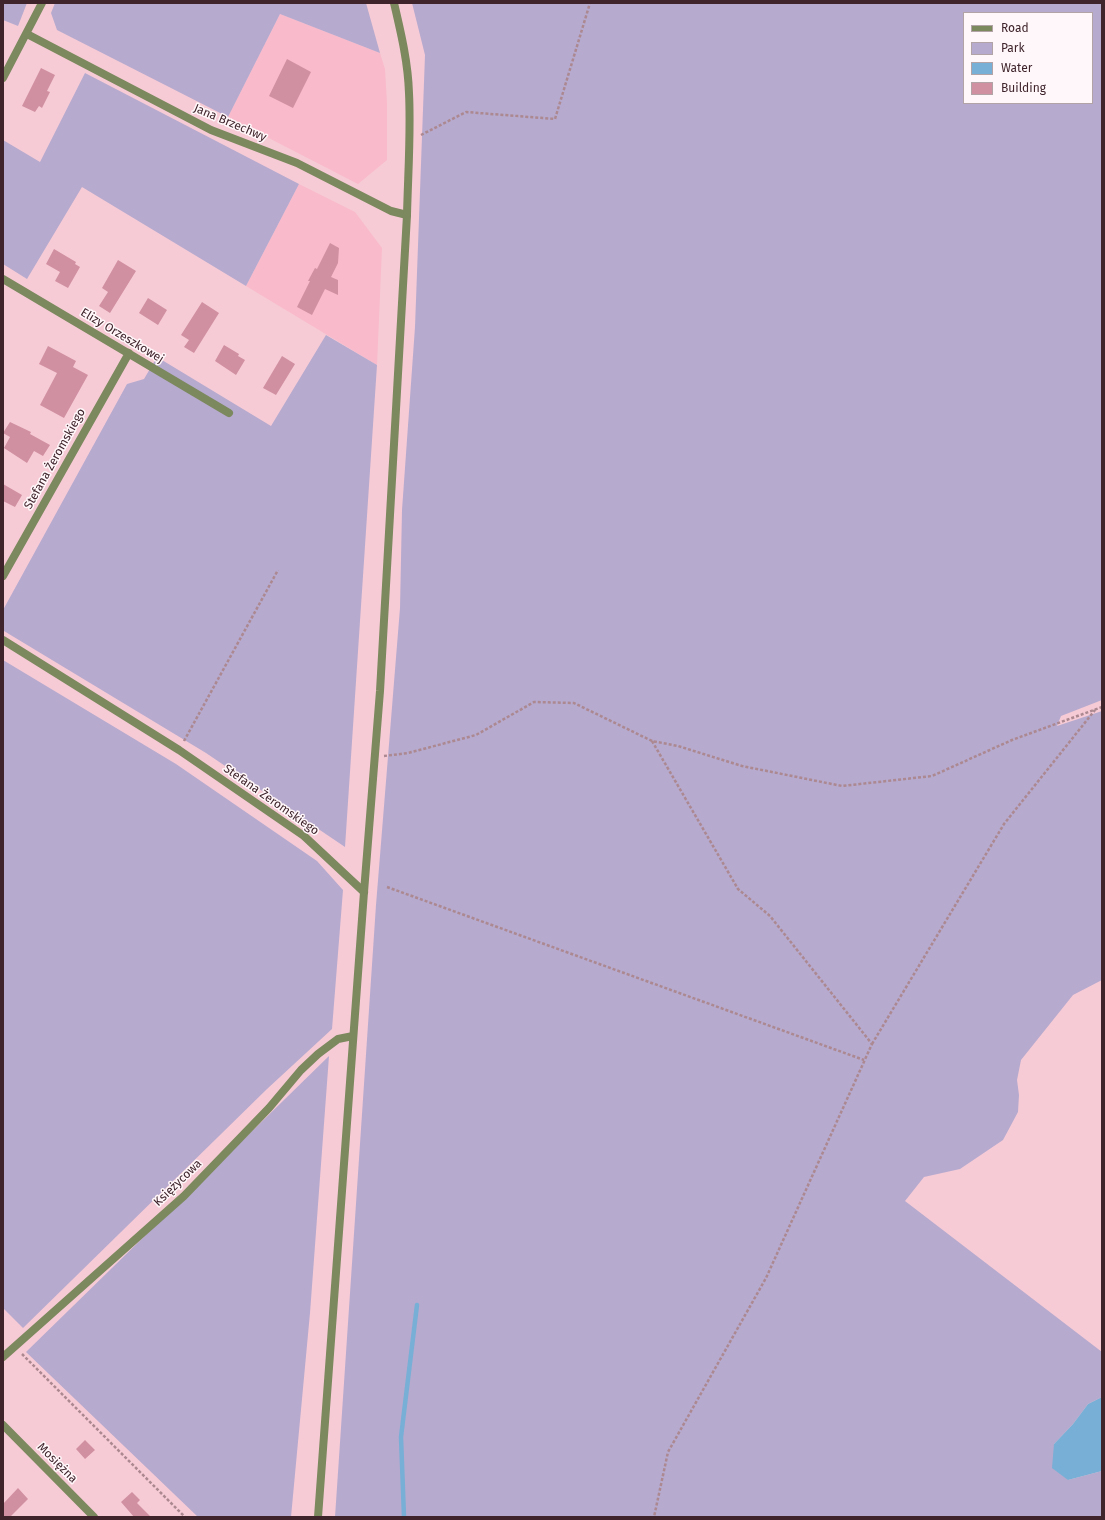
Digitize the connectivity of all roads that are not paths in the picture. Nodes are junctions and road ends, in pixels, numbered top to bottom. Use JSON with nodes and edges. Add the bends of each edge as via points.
{"nodes":[{"id":1,"x":42,"y":3,"type":"edge"},
{"id":2,"x":394,"y":3,"type":"edge"},
{"id":3,"x":27,"y":34,"type":"junction"},
{"id":4,"x":3,"y":78,"type":"edge"},
{"id":5,"x":407,"y":215,"type":"junction"},
{"id":6,"x":3,"y":279,"type":"edge"},
{"id":7,"x":129,"y":353,"type":"junction"},
{"id":8,"x":229,"y":413,"type":"dead end"},
{"id":9,"x":3,"y":576,"type":"edge"},
{"id":10,"x":3,"y":640,"type":"edge"},
{"id":11,"x":364,"y":892,"type":"junction"},
{"id":12,"x":353,"y":1036,"type":"junction"},
{"id":13,"x":3,"y":1357,"type":"edge"},
{"id":14,"x":3,"y":1425,"type":"edge"},
{"id":15,"x":94,"y":1517,"type":"edge"},
{"id":16,"x":318,"y":1517,"type":"edge"}],
"edges":[{"from":1,"to":3,"type":"street"},
{"from":2,"to":5,"type":"street","via":[[402,36],[409,92]]},
{"from":3,"to":4,"type":"street"},
{"from":3,"to":5,"type":"street","name":"Jana Brzechwy","via":[[211,130],[297,163],[391,211]]},
{"from":5,"to":11,"type":"street","via":[[380,691]]},
{"from":6,"to":7,"type":"street","name":"Elizy Orzeszkowej"},
{"from":7,"to":8,"type":"street","name":"Elizy Orzeszkowej"},
{"from":7,"to":9,"type":"street","name":"Stefana Żeromskiego"},
{"from":10,"to":11,"type":"street","name":"Stefana Żeromskiego","via":[[178,750],[304,836]]},
{"from":11,"to":12,"type":"street"},
{"from":12,"to":13,"type":"street","name":"Księżycowa","via":[[338,1039],[318,1054],[184,1196]]},
{"from":12,"to":16,"type":"street"},
{"from":14,"to":15,"type":"street","name":"Mosiężna"}]}
